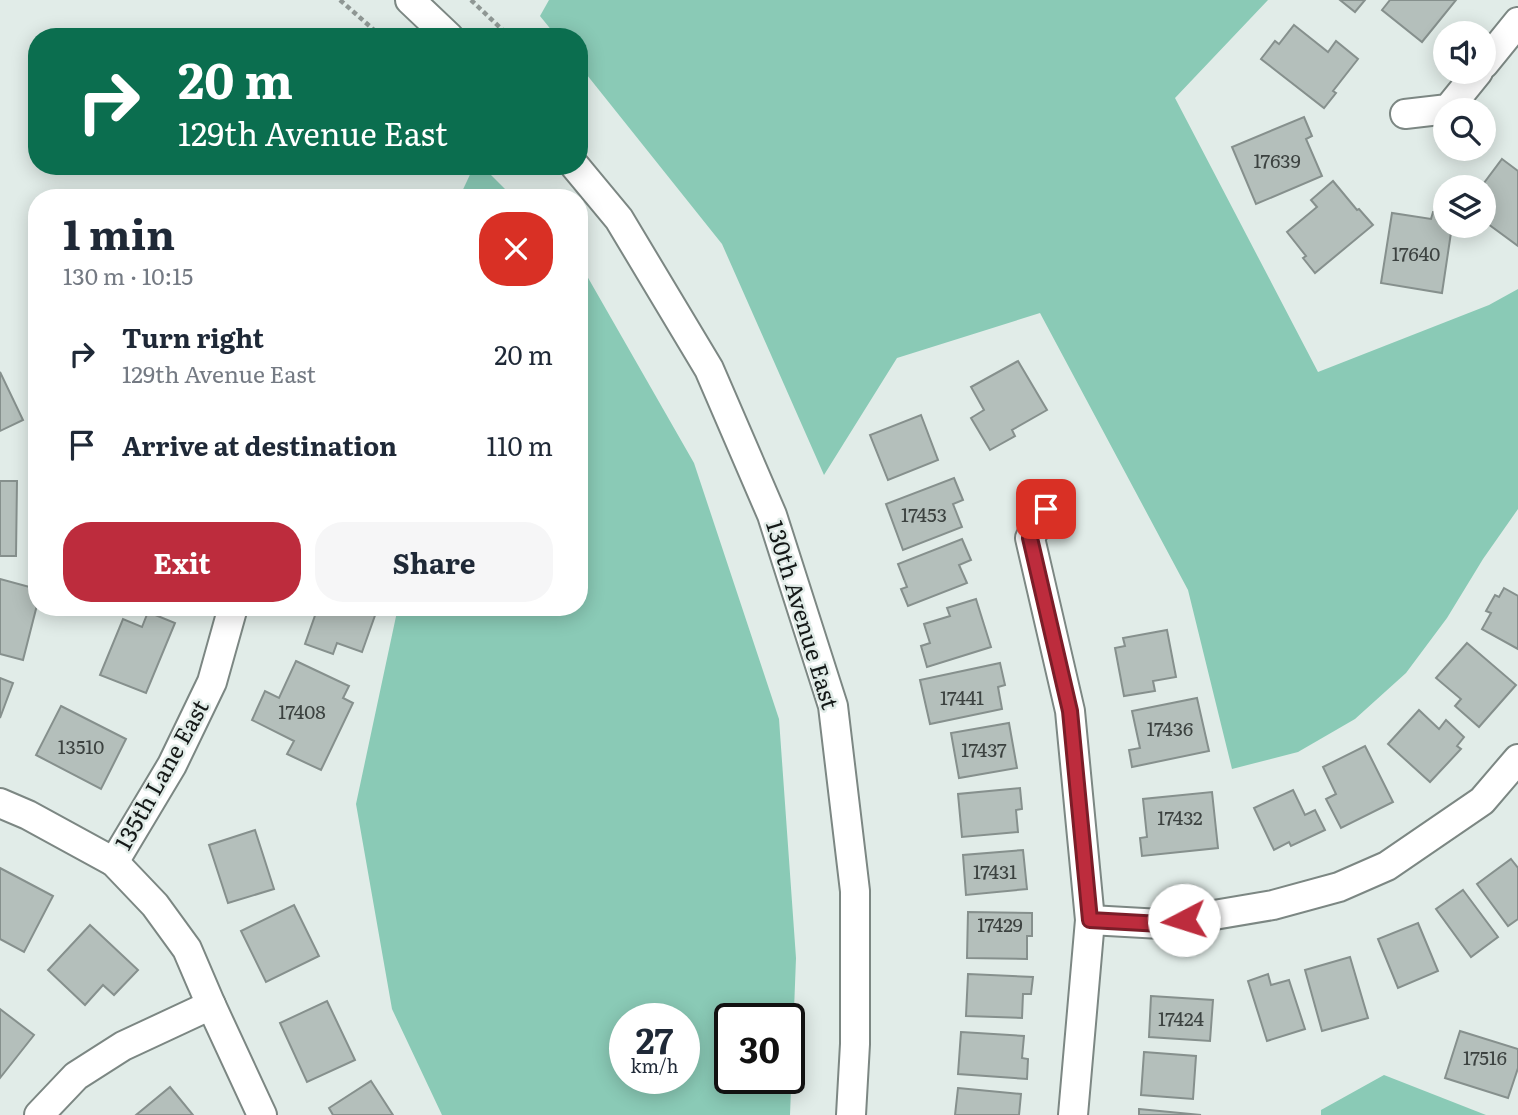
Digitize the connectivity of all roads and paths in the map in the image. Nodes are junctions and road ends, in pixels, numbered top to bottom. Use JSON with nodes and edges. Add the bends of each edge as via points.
{"nodes":[{"id":1,"x":340,"y":0,"type":"edge"},
{"id":2,"x":410,"y":0,"type":"edge"},
{"id":3,"x":471,"y":0,"type":"edge"},
{"id":4,"x":1518,"y":22,"type":"edge"},
{"id":5,"x":372,"y":28,"type":"edge"},
{"id":6,"x":440,"y":28,"type":"edge"},
{"id":7,"x":501,"y":28,"type":"edge"},
{"id":8,"x":1496,"y":49,"type":"edge"},
{"id":9,"x":1468,"y":84,"type":"edge"},
{"id":10,"x":1405,"y":114,"type":"dead end"},
{"id":11,"x":582,"y":175,"type":"edge"},
{"id":12,"x":1046,"y":509,"type":"dead end"},
{"id":13,"x":230,"y":616,"type":"edge"},
{"id":14,"x":1518,"y":759,"type":"edge"},
{"id":15,"x":0,"y":803,"type":"edge"},
{"id":16,"x":114,"y":862,"type":"junction"},
{"id":17,"x":1090,"y":920,"type":"junction"},
{"id":18,"x":211,"y":1005,"type":"junction"},
{"id":19,"x":39,"y":1115,"type":"edge"},
{"id":20,"x":262,"y":1115,"type":"edge"},
{"id":21,"x":851,"y":1115,"type":"edge"},
{"id":22,"x":1073,"y":1115,"type":"edge"}],
"edges":[{"from":1,"to":5,"type":"path"},
{"from":2,"to":6,"type":"street"},
{"from":3,"to":7,"type":"path"},
{"from":4,"to":8,"type":"street"},
{"from":9,"to":10,"type":"street","via":[[1448,109]]},
{"from":11,"to":21,"type":"street","name":"130th Avenue East","via":[[619,219],[709,369],[772,514],[833,706],[855,891]]},
{"from":12,"to":17,"type":"street","via":[[1030,538],[1070,711]]},
{"from":13,"to":16,"type":"street","name":"135th Lane East","via":[[212,682],[172,765]]},
{"from":14,"to":17,"type":"street","via":[[1482,801],[1387,866],[1339,887],[1273,905],[1161,924]]},
{"from":15,"to":16,"type":"street"},
{"from":16,"to":18,"type":"street","via":[[187,948]]},
{"from":17,"to":22,"type":"street"},
{"from":18,"to":19,"type":"street","via":[[123,1046],[76,1076]]},
{"from":18,"to":20,"type":"street"}]}
